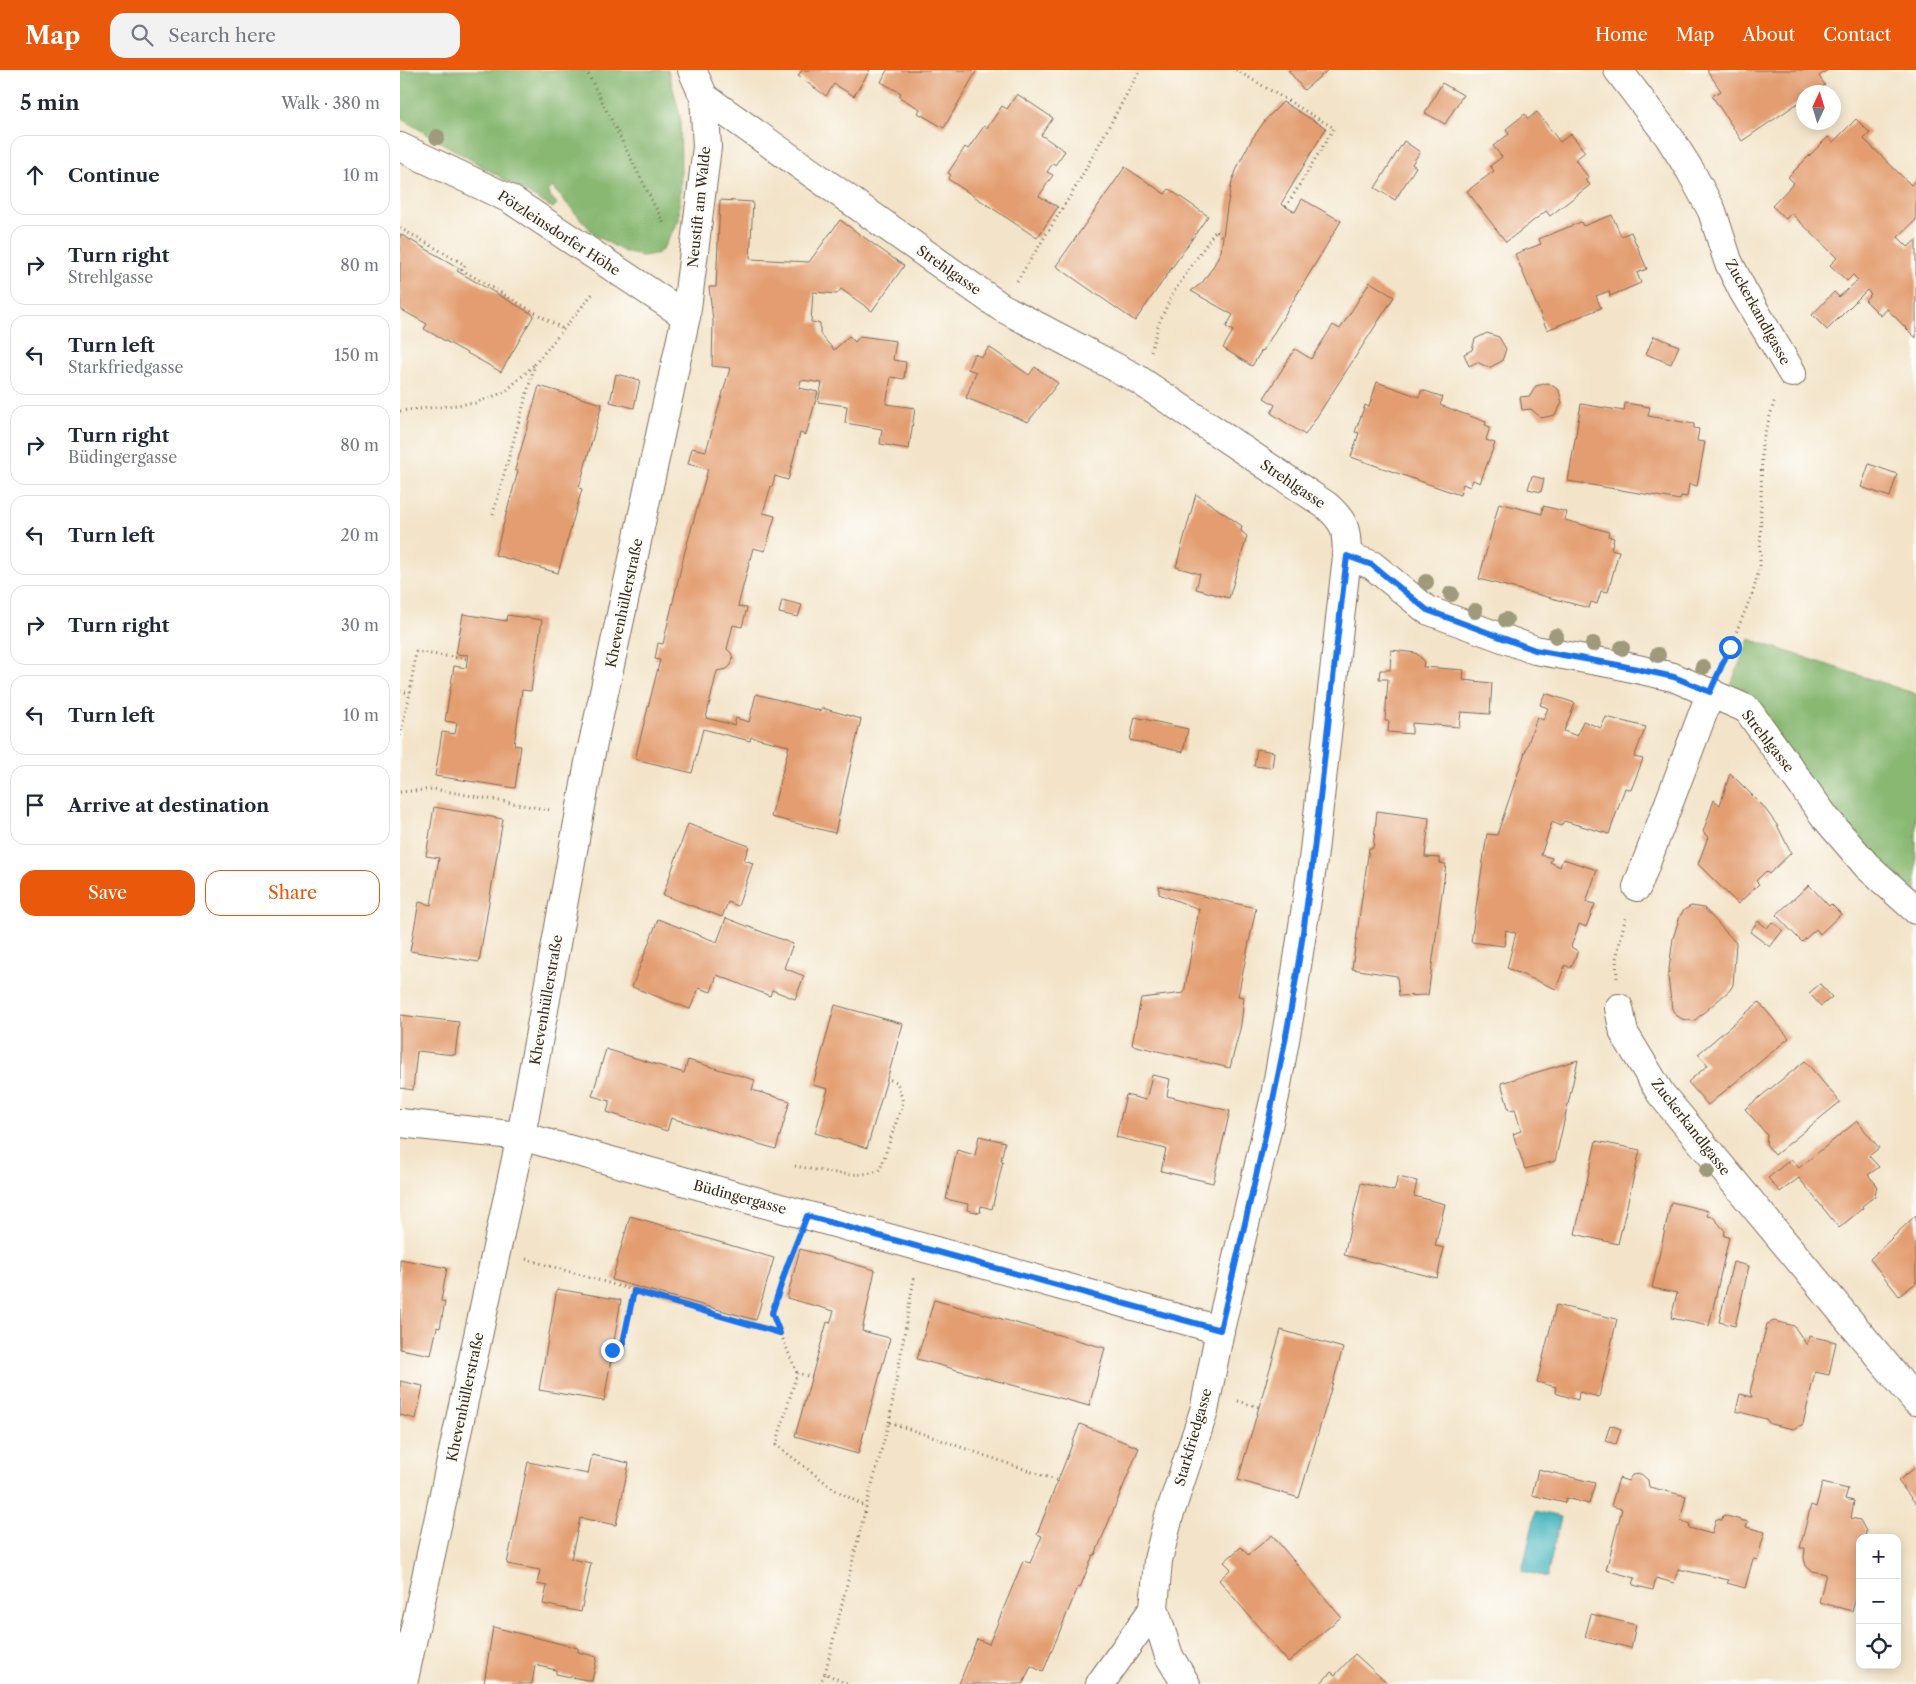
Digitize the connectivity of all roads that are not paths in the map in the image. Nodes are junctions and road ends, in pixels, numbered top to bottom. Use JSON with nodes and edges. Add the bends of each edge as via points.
{"nodes":[{"id":1,"x":692,"y":70,"type":"edge"},
{"id":2,"x":1618,"y":70,"type":"edge"},
{"id":3,"x":704,"y":97,"type":"junction"},
{"id":4,"x":400,"y":147,"type":"edge"},
{"id":5,"x":686,"y":316,"type":"junction"},
{"id":6,"x":1792,"y":374,"type":"road end"},
{"id":7,"x":1347,"y":556,"type":"junction"},
{"id":8,"x":1710,"y":692,"type":"junction"},
{"id":9,"x":1637,"y":887,"type":"road end"},
{"id":10,"x":1916,"y":910,"type":"edge"},
{"id":11,"x":1619,"y":1008,"type":"road end"},
{"id":12,"x":400,"y":1123,"type":"edge"},
{"id":13,"x":521,"y":1136,"type":"junction"},
{"id":14,"x":1220,"y":1330,"type":"junction"},
{"id":15,"x":1916,"y":1400,"type":"edge"},
{"id":16,"x":1154,"y":1608,"type":"junction"},
{"id":17,"x":403,"y":1684,"type":"edge"},
{"id":18,"x":1100,"y":1684,"type":"edge"},
{"id":19,"x":1186,"y":1684,"type":"edge"}],
"edges":[{"from":1,"to":3,"type":"street","name":"Neustift am Walde"},
{"from":2,"to":6,"type":"street","name":"Zuckerkandlgasse","via":[[1691,172],[1712,210],[1732,269]]},
{"from":3,"to":5,"type":"street","name":"Neustift am Walde","via":[[707,147]]},
{"from":3,"to":7,"type":"street","name":"Strehlgasse","via":[[1001,307],[1136,378],[1327,506],[1338,516],[1346,531]]},
{"from":4,"to":5,"type":"street","name":"Pötzleinsdorfer Höhe","via":[[510,199]]},
{"from":5,"to":13,"type":"street","name":"Khevenhüllerstraße","via":[[592,748]]},
{"from":7,"to":8,"type":"street","name":"Strehlgasse","via":[[1372,565],[1427,610],[1535,650],[1674,677]]},
{"from":7,"to":14,"type":"street","name":"Starkfriedgasse","via":[[1313,860],[1290,1012],[1275,1096]]},
{"from":8,"to":9,"type":"street"},
{"from":8,"to":10,"type":"street","name":"Strehlgasse","via":[[1747,709],[1825,817],[1867,866]]},
{"from":11,"to":15,"type":"street","name":"Zuckerkandlgasse","via":[[1624,1034],[1661,1094]]},
{"from":12,"to":13,"type":"street","name":"Büdingergasse"},
{"from":13,"to":14,"type":"street","name":"Büdingergasse"},
{"from":13,"to":17,"type":"street","name":"Khevenhüllerstraße"},
{"from":14,"to":16,"type":"street","name":"Starkfriedgasse","via":[[1204,1412],[1169,1516],[1158,1560]]},
{"from":16,"to":18,"type":"street"},
{"from":16,"to":19,"type":"street","name":"Starkfriedgasse","via":[[1169,1656]]}]}
